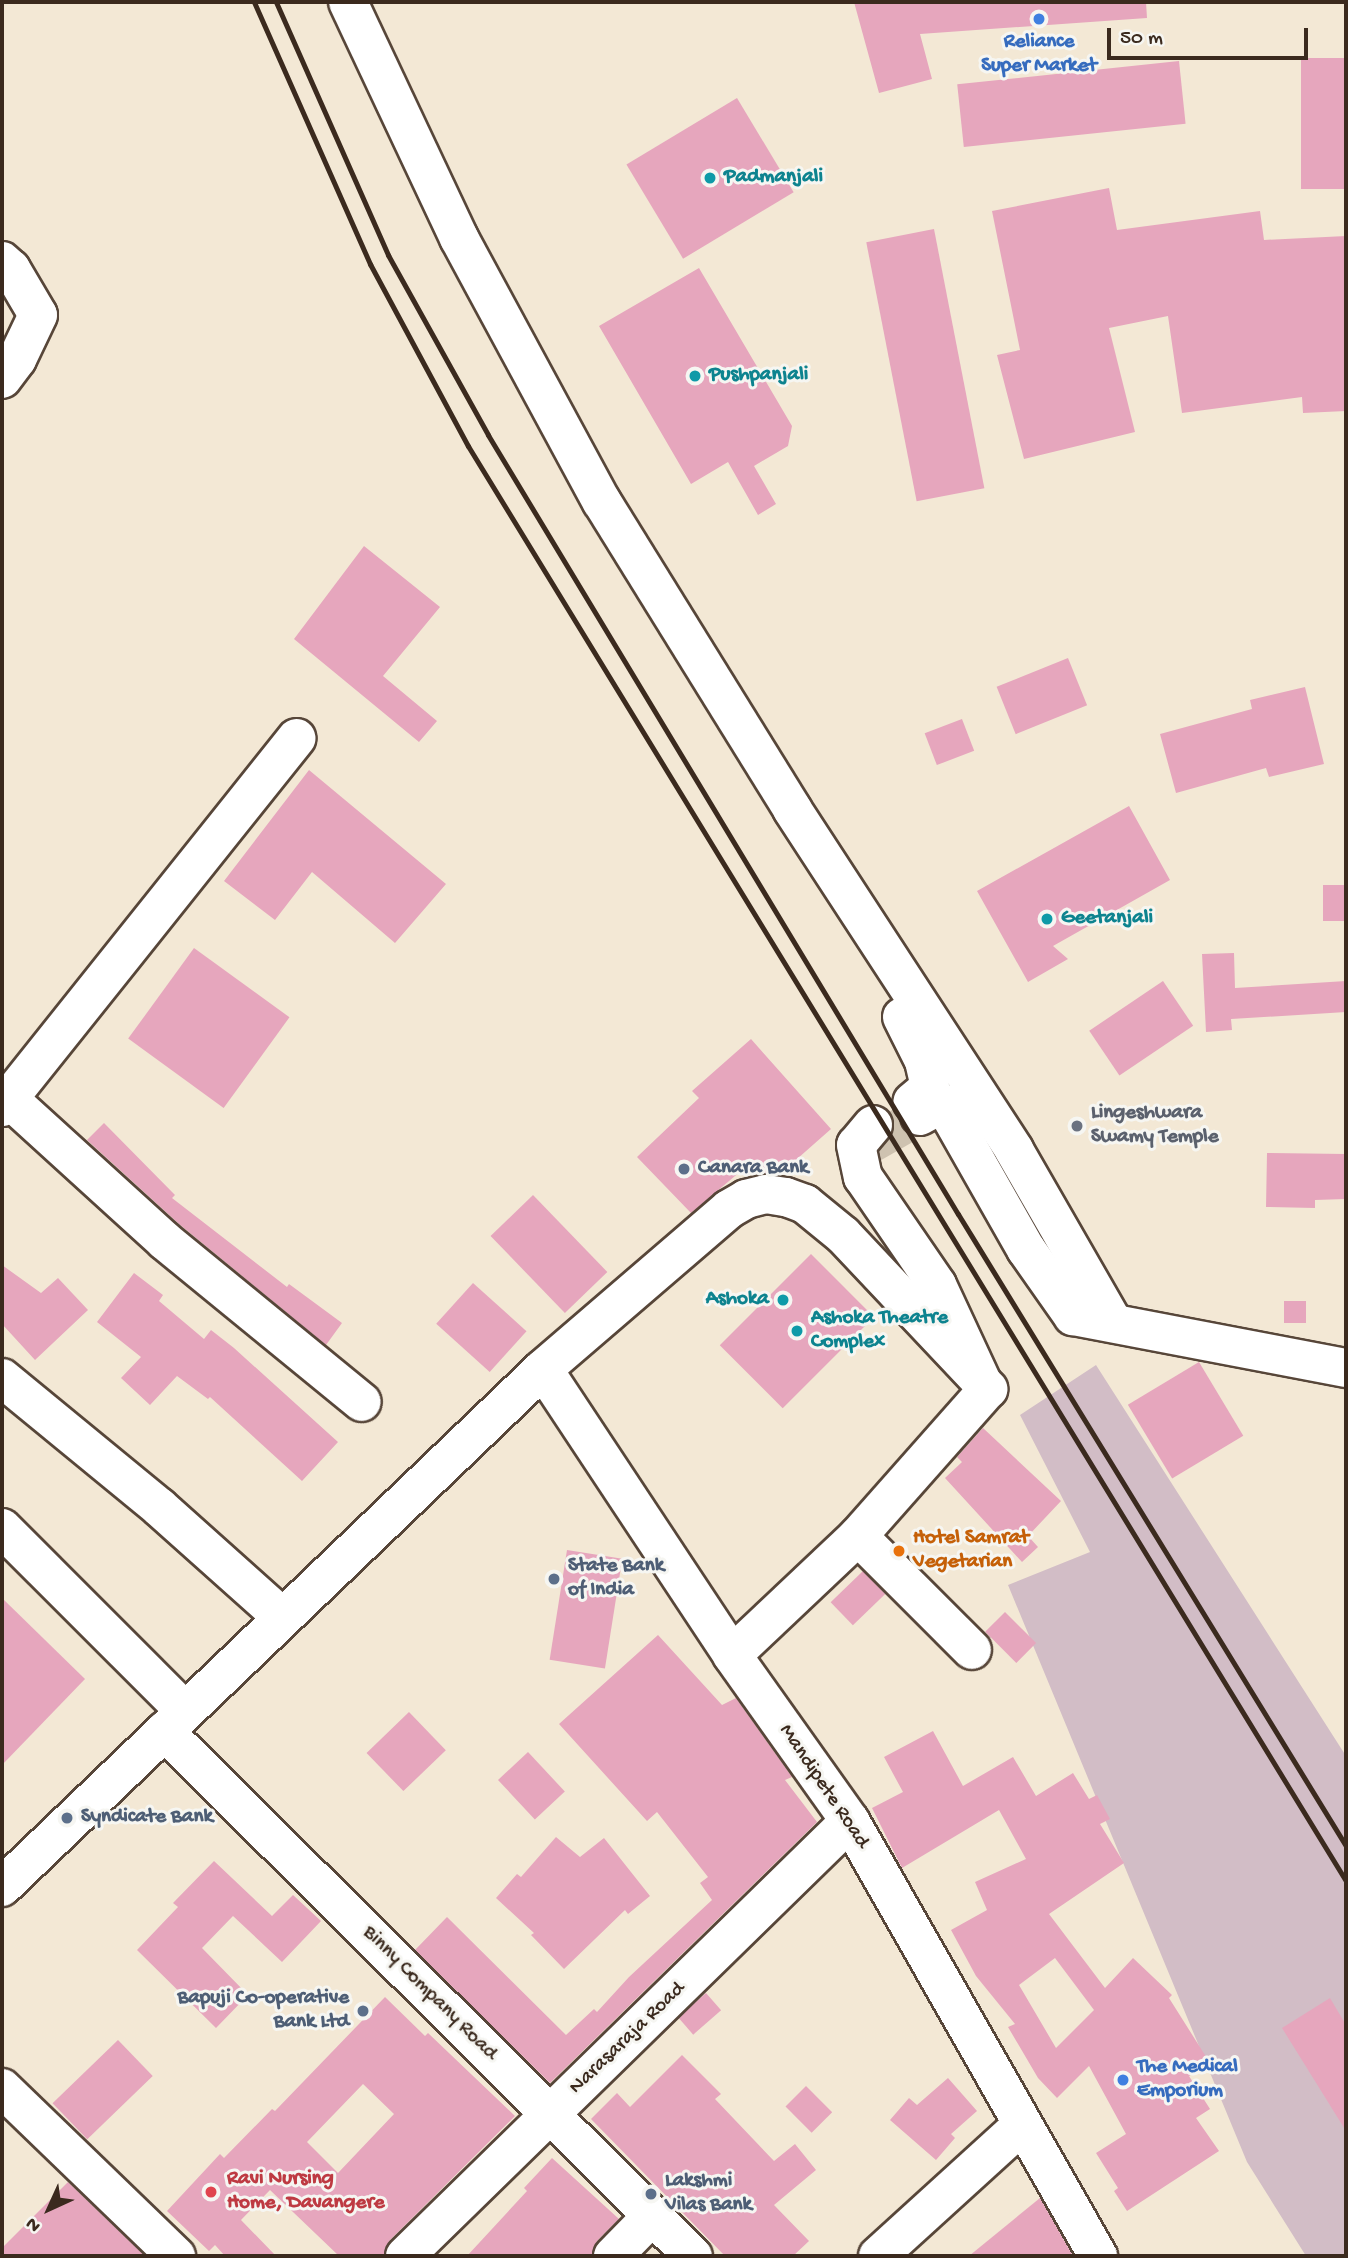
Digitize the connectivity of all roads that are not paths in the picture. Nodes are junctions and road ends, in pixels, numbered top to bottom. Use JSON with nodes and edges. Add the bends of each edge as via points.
{"nodes":[{"id":1,"x":348,"y":2,"type":"edge"},
{"id":2,"x":2,"y":261,"type":"edge"},
{"id":3,"x":2,"y":379,"type":"edge"},
{"id":4,"x":297,"y":738,"type":"dead end"},
{"id":5,"x":864,"y":920,"type":"junction"},
{"id":6,"x":5,"y":1103,"type":"edge"},
{"id":7,"x":872,"y":1135,"type":"dead end"},
{"id":8,"x":1113,"y":1322,"type":"junction"},
{"id":9,"x":543,"y":1368,"type":"junction"},
{"id":10,"x":1346,"y":1368,"type":"edge"},
{"id":11,"x":2,"y":1378,"type":"edge"},
{"id":12,"x":985,"y":1386,"type":"junction"},
{"id":13,"x":362,"y":1402,"type":"dead end"},
{"id":14,"x":2,"y":1528,"type":"edge"},
{"id":15,"x":858,"y":1536,"type":"junction"},
{"id":16,"x":283,"y":1618,"type":"junction"},
{"id":17,"x":972,"y":1650,"type":"dead end"},
{"id":18,"x":732,"y":1655,"type":"junction"},
{"id":19,"x":175,"y":1721,"type":"junction"},
{"id":20,"x":850,"y":1821,"type":"junction"},
{"id":21,"x":2,"y":1886,"type":"edge"},
{"id":22,"x":2,"y":2088,"type":"edge"},
{"id":23,"x":550,"y":2115,"type":"junction"},
{"id":24,"x":1021,"y":2126,"type":"junction"},
{"id":25,"x":653,"y":2216,"type":"junction"},
{"id":26,"x":176,"y":2256,"type":"edge"},
{"id":27,"x":405,"y":2256,"type":"edge"},
{"id":28,"x":613,"y":2256,"type":"edge"},
{"id":29,"x":693,"y":2256,"type":"edge"},
{"id":30,"x":878,"y":2256,"type":"edge"},
{"id":31,"x":1098,"y":2256,"type":"edge"}],
"edges":[{"from":1,"to":5,"type":"street","via":[[458,238],[602,502]]},
{"from":2,"to":3,"type":"street","via":[[38,315]]},
{"from":4,"to":6,"type":"street"},
{"from":5,"to":8,"type":"street","via":[[1014,1150]]},
{"from":5,"to":8,"type":"street","via":[[854,927],[855,934],[924,1061],[930,1087],[916,1109],[943,1102],[1026,1249],[1073,1316]]},
{"from":6,"to":13,"type":"street"},
{"from":7,"to":12,"type":"street","via":[[865,1165],[960,1311]]},
{"from":8,"to":10,"type":"street"},
{"from":9,"to":12,"type":"street","via":[[729,1209],[766,1194],[805,1204],[843,1235]]},
{"from":9,"to":16,"type":"street"},
{"from":9,"to":18,"type":"street","name":"Mandipete Road"},
{"from":11,"to":16,"type":"street","via":[[159,1507]]},
{"from":12,"to":15,"type":"street"},
{"from":14,"to":19,"type":"street","name":"Binny Company Road"},
{"from":15,"to":17,"type":"street"},
{"from":15,"to":18,"type":"street"},
{"from":16,"to":19,"type":"street"},
{"from":18,"to":20,"type":"street","name":"Mandipete Road"},
{"from":19,"to":21,"type":"street"},
{"from":19,"to":23,"type":"street","name":"Binny Company Road"},
{"from":20,"to":23,"type":"street","name":"Narasaraja Road"},
{"from":20,"to":24,"type":"street","name":"Mandipete Road"},
{"from":22,"to":26,"type":"street"},
{"from":23,"to":25,"type":"street","name":"Binny Company Road"},
{"from":23,"to":27,"type":"street","name":"Narasaraja Road"},
{"from":24,"to":30,"type":"street"},
{"from":24,"to":31,"type":"street","name":"Mandipete Road"},
{"from":25,"to":28,"type":"street"},
{"from":25,"to":29,"type":"street","name":"Binny Company Road"}]}
